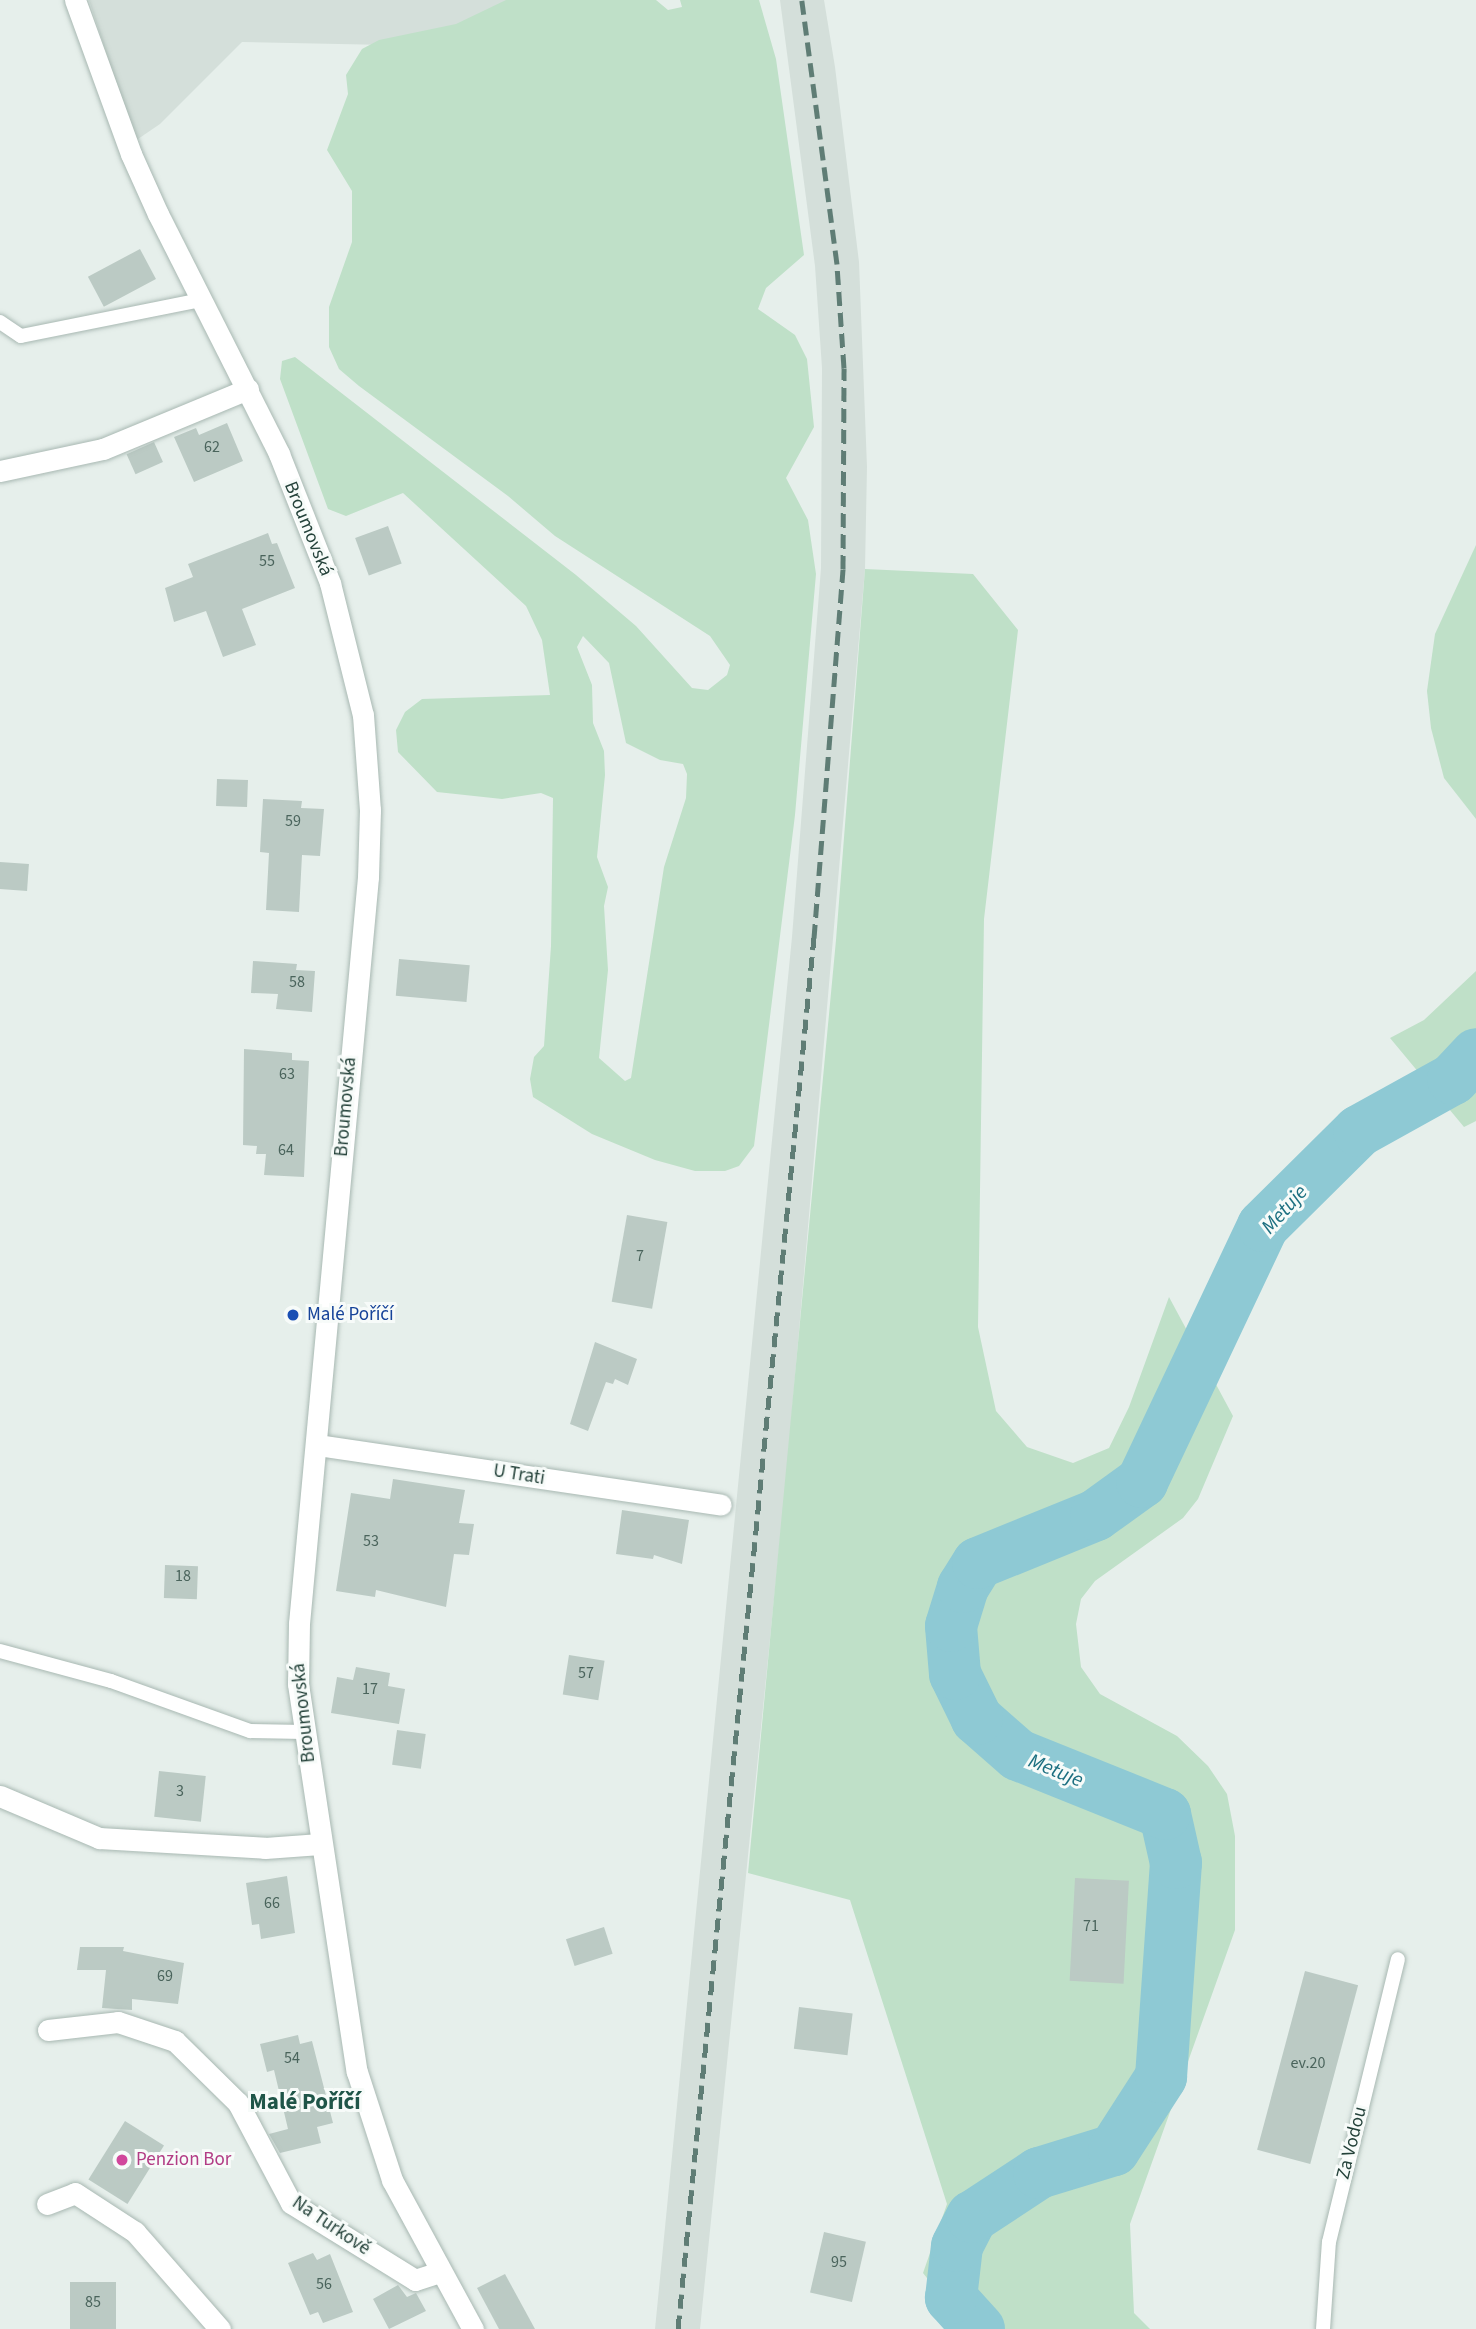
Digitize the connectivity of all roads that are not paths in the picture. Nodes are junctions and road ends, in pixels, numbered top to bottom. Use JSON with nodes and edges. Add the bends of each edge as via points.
{"nodes":[{"id":1,"x":75,"y":0,"type":"edge"},
{"id":2,"x":201,"y":300,"type":"junction"},
{"id":3,"x":0,"y":322,"type":"edge"},
{"id":4,"x":248,"y":388,"type":"junction"},
{"id":5,"x":0,"y":471,"type":"edge"},
{"id":6,"x":317,"y":1444,"type":"junction"},
{"id":7,"x":721,"y":1505,"type":"dead end"},
{"id":8,"x":0,"y":1651,"type":"edge"},
{"id":9,"x":304,"y":1732,"type":"junction"},
{"id":10,"x":0,"y":1796,"type":"edge"},
{"id":11,"x":320,"y":1844,"type":"junction"},
{"id":12,"x":1398,"y":1959,"type":"dead end"},
{"id":13,"x":48,"y":2030,"type":"dead end"},
{"id":14,"x":47,"y":2204,"type":"dead end"},
{"id":15,"x":440,"y":2273,"type":"junction"},
{"id":16,"x":220,"y":2329,"type":"edge"},
{"id":17,"x":473,"y":2329,"type":"edge"},
{"id":18,"x":1323,"y":2329,"type":"edge"}],
"edges":[{"from":1,"to":2,"type":"main road","name":"Broumovská","via":[[131,154]]},
{"from":2,"to":3,"type":"lane","via":[[169,310],[21,336]]},
{"from":2,"to":4,"type":"main road","name":"Broumovská"},
{"from":4,"to":5,"type":"main road","via":[[103,449]]},
{"from":4,"to":6,"type":"main road","name":"Broumovská","via":[[330,583],[355,676],[368,760],[368,877]]},
{"from":6,"to":7,"type":"main road","name":"U Trati"},
{"from":6,"to":9,"type":"main road","name":"Broumovská","via":[[299,1623],[298,1684]]},
{"from":8,"to":9,"type":"lane","via":[[111,1681],[250,1731]]},
{"from":9,"to":11,"type":"main road","name":"Broumovská"},
{"from":10,"to":11,"type":"main road","via":[[99,1838],[265,1848]]},
{"from":11,"to":15,"type":"main road","name":"Broumovská","via":[[348,2025],[368,2113],[393,2180]]},
{"from":12,"to":18,"type":"lane","name":"Za Vodou","via":[[1329,2242]]},
{"from":13,"to":15,"type":"main road","name":"Na Turkově","via":[[118,2022],[176,2041],[238,2103],[291,2203],[415,2280]]},
{"from":14,"to":16,"type":"main road","via":[[75,2193],[135,2232]]},
{"from":15,"to":17,"type":"main road","name":"Broumovská"}]}
